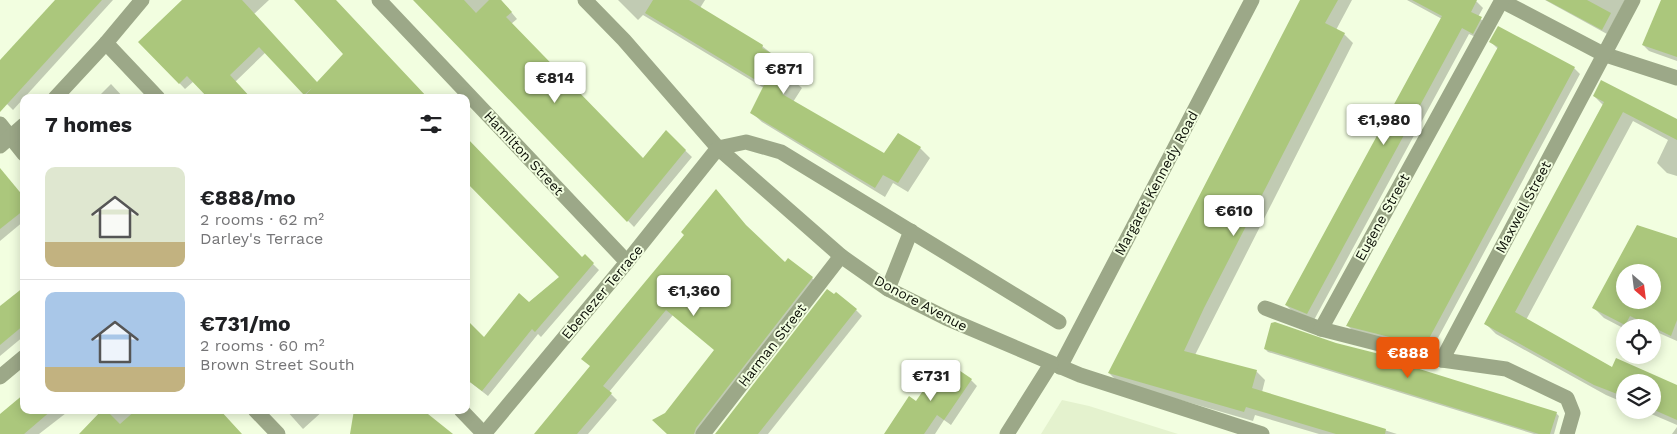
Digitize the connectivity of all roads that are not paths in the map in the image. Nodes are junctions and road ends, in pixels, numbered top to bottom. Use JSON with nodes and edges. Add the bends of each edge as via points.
{"nodes":[{"id":1,"x":142,"y":0,"type":"edge"},
{"id":2,"x":379,"y":0,"type":"edge"},
{"id":3,"x":585,"y":0,"type":"edge"},
{"id":4,"x":1252,"y":0,"type":"edge"},
{"id":5,"x":1633,"y":0,"type":"edge"},
{"id":6,"x":1502,"y":1,"type":"edge"},
{"id":7,"x":106,"y":43,"type":"junction"},
{"id":8,"x":1603,"y":54,"type":"junction"},
{"id":9,"x":1677,"y":78,"type":"edge"},
{"id":10,"x":58,"y":94,"type":"edge"},
{"id":11,"x":154,"y":94,"type":"edge"},
{"id":12,"x":468,"y":94,"type":"edge"},
{"id":13,"x":470,"y":96,"type":"edge"},
{"id":14,"x":0,"y":124,"type":"edge"},
{"id":15,"x":20,"y":129,"type":"edge"},
{"id":16,"x":5,"y":142,"type":"edge"},
{"id":17,"x":718,"y":148,"type":"junction"},
{"id":18,"x":20,"y":151,"type":"edge"},
{"id":19,"x":911,"y":231,"type":"junction"},
{"id":20,"x":841,"y":256,"type":"junction"},
{"id":21,"x":627,"y":262,"type":"junction"},
{"id":22,"x":888,"y":289,"type":"junction"},
{"id":23,"x":1265,"y":308,"type":"dead end"},
{"id":24,"x":1059,"y":322,"type":"dead end"},
{"id":25,"x":1320,"y":329,"type":"junction"},
{"id":26,"x":20,"y":360,"type":"edge"},
{"id":27,"x":1442,"y":360,"type":"junction"},
{"id":28,"x":1056,"y":365,"type":"junction"},
{"id":29,"x":0,"y":376,"type":"edge"},
{"id":30,"x":260,"y":414,"type":"edge"},
{"id":31,"x":465,"y":414,"type":"edge"},
{"id":32,"x":278,"y":434,"type":"edge"},
{"id":33,"x":484,"y":434,"type":"edge"},
{"id":34,"x":702,"y":434,"type":"edge"},
{"id":35,"x":1007,"y":434,"type":"edge"},
{"id":36,"x":1262,"y":434,"type":"edge"},
{"id":37,"x":1566,"y":434,"type":"edge"}],
"edges":[{"from":1,"to":7,"type":"street"},
{"from":2,"to":12,"type":"street","name":"Hamilton Street"},
{"from":3,"to":17,"type":"street","name":"Donore Avenue"},
{"from":4,"to":28,"type":"street","name":"Margaret Kennedy Road"},
{"from":5,"to":8,"type":"street","name":"Maxwell Street"},
{"from":6,"to":8,"type":"street"},
{"from":6,"to":25,"type":"street","name":"Eugene Street"},
{"from":7,"to":10,"type":"street"},
{"from":7,"to":11,"type":"street"},
{"from":8,"to":9,"type":"street"},
{"from":8,"to":27,"type":"street","name":"Maxwell Street"},
{"from":13,"to":21,"type":"street","name":"Hamilton Street"},
{"from":14,"to":16,"type":"street"},
{"from":15,"to":16,"type":"street"},
{"from":16,"to":18,"type":"street"},
{"from":17,"to":19,"type":"street","via":[[746,142],[781,152]]},
{"from":17,"to":20,"type":"street","name":"Donore Avenue"},
{"from":17,"to":21,"type":"street","name":"Ebenezer Terrace"},
{"from":19,"to":22,"type":"street"},
{"from":19,"to":24,"type":"street"},
{"from":20,"to":22,"type":"street","name":"Donore Avenue"},
{"from":20,"to":34,"type":"street","name":"Harman Street"},
{"from":21,"to":33,"type":"street","name":"Ebenezer Terrace"},
{"from":22,"to":28,"type":"street","name":"Donore Avenue","via":[[946,318]]},
{"from":23,"to":25,"type":"street"},
{"from":25,"to":27,"type":"street"},
{"from":26,"to":29,"type":"street"},
{"from":27,"to":37,"type":"street","via":[[1506,369],[1567,398],[1573,413]]},
{"from":28,"to":35,"type":"street","name":"Margaret Kennedy Road"},
{"from":28,"to":36,"type":"street","name":"Donore Avenue"},
{"from":30,"to":32,"type":"street"},
{"from":31,"to":33,"type":"street"}]}
